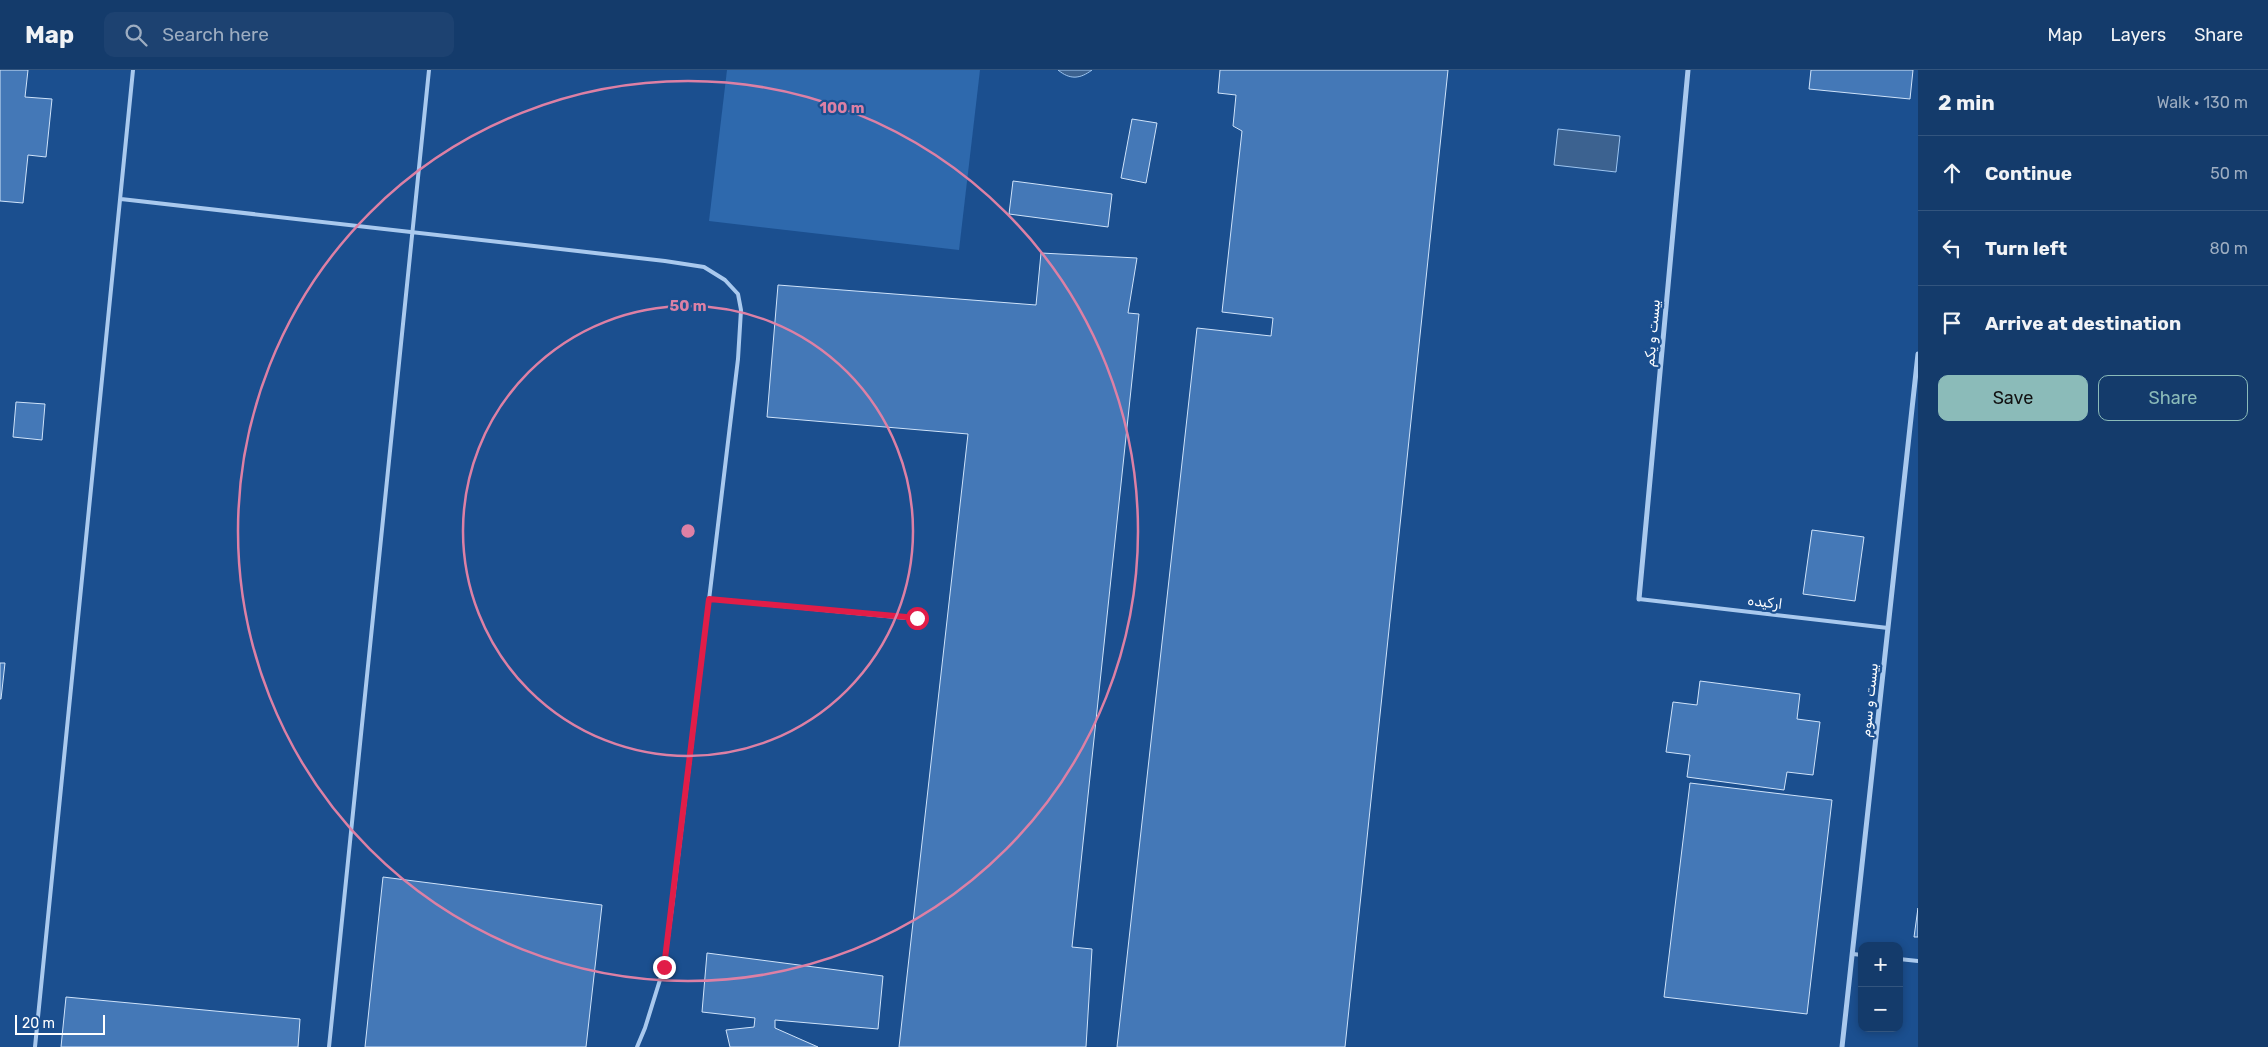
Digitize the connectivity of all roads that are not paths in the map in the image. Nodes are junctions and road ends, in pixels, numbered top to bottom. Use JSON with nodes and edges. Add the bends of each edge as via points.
{"nodes":[{"id":1,"x":133,"y":70,"type":"edge"},
{"id":2,"x":429,"y":70,"type":"edge"},
{"id":3,"x":1688,"y":70,"type":"edge"},
{"id":4,"x":121,"y":199,"type":"junction"},
{"id":5,"x":412,"y":233,"type":"junction"},
{"id":6,"x":1918,"y":354,"type":"edge"},
{"id":7,"x":709,"y":599,"type":"junction"},
{"id":8,"x":1638,"y":599,"type":"joint"},
{"id":9,"x":917,"y":618,"type":"dead end"},
{"id":10,"x":1888,"y":628,"type":"junction"},
{"id":11,"x":1852,"y":954,"type":"junction"},
{"id":12,"x":1858,"y":955,"type":"edge"},
{"id":13,"x":1903,"y":959,"type":"edge"},
{"id":14,"x":1918,"y":961,"type":"edge"},
{"id":15,"x":35,"y":1047,"type":"edge"},
{"id":16,"x":329,"y":1047,"type":"edge"},
{"id":17,"x":637,"y":1047,"type":"edge"},
{"id":18,"x":1842,"y":1047,"type":"edge"}],
"edges":[{"from":1,"to":4,"type":"lane"},
{"from":2,"to":5,"type":"lane"},
{"from":3,"to":8,"type":"street","name":"بیست و یکم"},
{"from":4,"to":5,"type":"lane"},
{"from":4,"to":15,"type":"lane"},
{"from":5,"to":7,"type":"lane","via":[[704,268],[725,280],[738,294],[741,310],[738,360]]},
{"from":5,"to":16,"type":"lane"},
{"from":6,"to":10,"type":"street","name":"بیست و سوم"},
{"from":7,"to":9,"type":"lane"},
{"from":7,"to":17,"type":"lane","via":[[664,967]]},
{"from":8,"to":10,"type":"lane","name":"ارکیده"},
{"from":10,"to":11,"type":"street","name":"بیست و سوم"},
{"from":11,"to":12,"type":"lane"},
{"from":11,"to":18,"type":"street","name":"بیست و سوم"},
{"from":13,"to":14,"type":"lane"}]}
